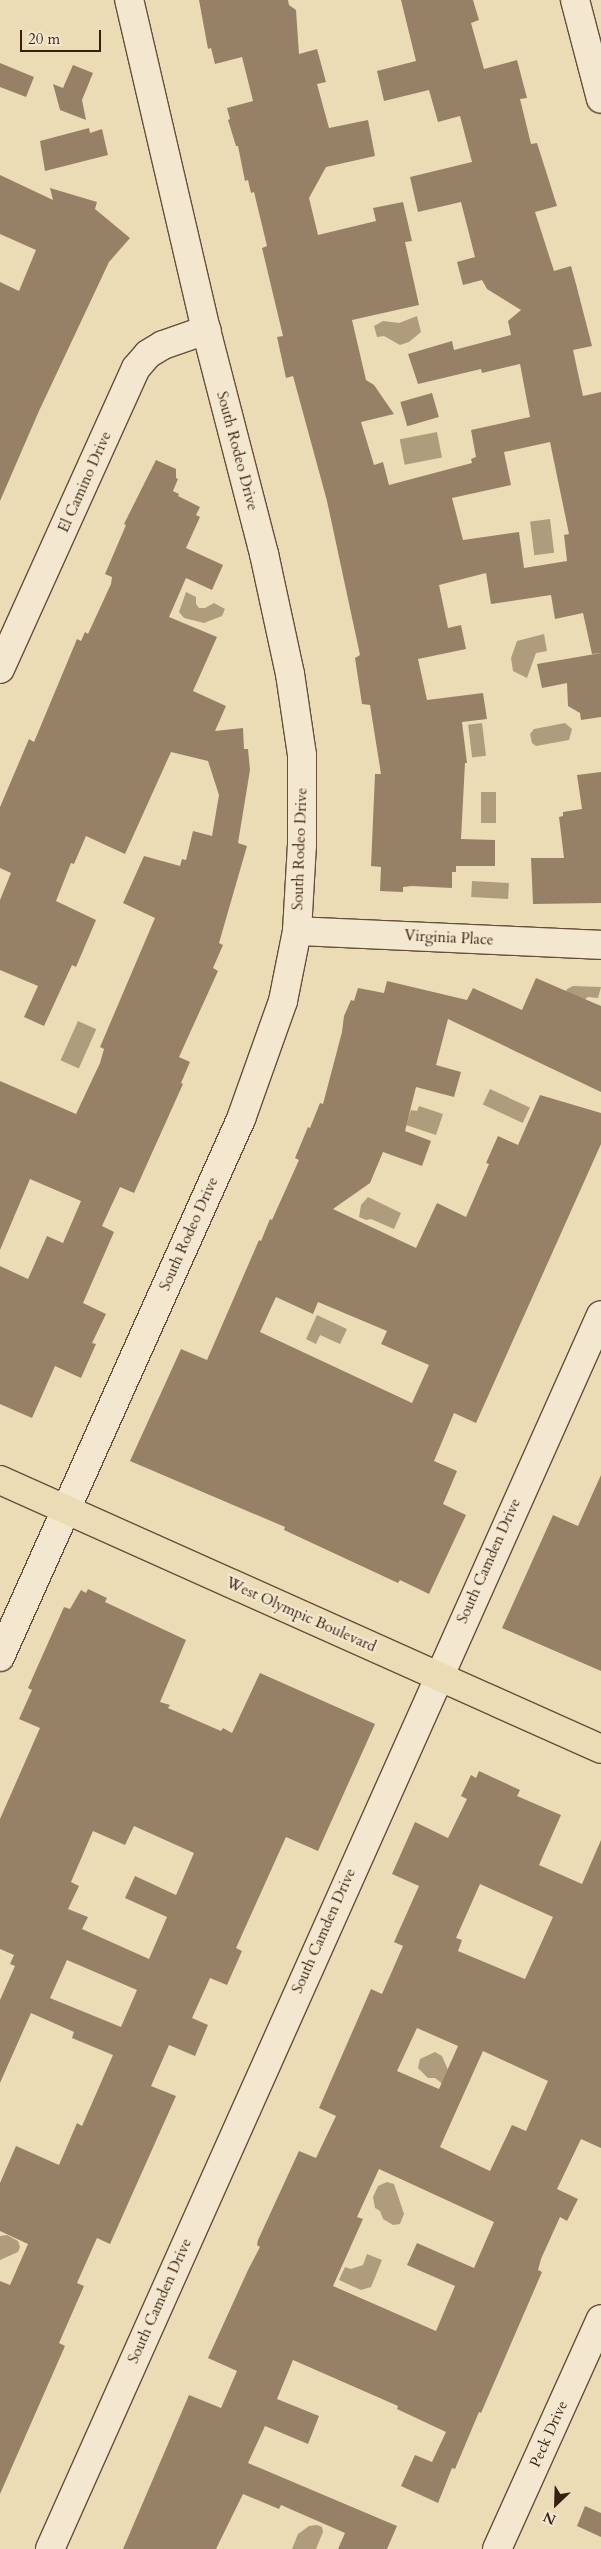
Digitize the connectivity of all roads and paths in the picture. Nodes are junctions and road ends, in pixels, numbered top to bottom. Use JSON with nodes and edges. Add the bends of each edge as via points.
{"nodes":[{"id":1,"x":129,"y":0,"type":"edge"},
{"id":2,"x":575,"y":0,"type":"edge"},
{"id":3,"x":601,"y":100,"type":"edge"},
{"id":4,"x":206,"y":330,"type":"junction"},
{"id":5,"x":0,"y":669,"type":"edge"},
{"id":6,"x":296,"y":932,"type":"junction"},
{"id":7,"x":601,"y":945,"type":"edge"},
{"id":8,"x":601,"y":1315,"type":"edge"},
{"id":9,"x":0,"y":1480,"type":"edge"},
{"id":10,"x":65,"y":1510,"type":"junction"},
{"id":11,"x":0,"y":1657,"type":"edge"},
{"id":12,"x":438,"y":1676,"type":"junction"},
{"id":13,"x":601,"y":1749,"type":"edge"},
{"id":14,"x":601,"y":2319,"type":"edge"},
{"id":15,"x":50,"y":2549,"type":"edge"},
{"id":16,"x":497,"y":2549,"type":"edge"}],
"edges":[{"from":1,"to":4,"type":"street","name":"South Rodeo Drive"},
{"from":2,"to":3,"type":"street"},
{"from":4,"to":5,"type":"street","name":"El Camino Drive","via":[[163,345],[148,354],[136,368]]},
{"from":4,"to":6,"type":"street","name":"South Rodeo Drive","via":[[264,554],[293,692],[302,755],[302,845]]},
{"from":6,"to":7,"type":"street","name":"Virginia Place"},
{"from":6,"to":10,"type":"street","name":"South Rodeo Drive","via":[[283,1001],[241,1119]]},
{"from":8,"to":12,"type":"street","name":"South Camden Drive"},
{"from":9,"to":10,"type":"main road","name":"West Olympic Boulevard"},
{"from":10,"to":11,"type":"street","name":"South Rodeo Drive"},
{"from":10,"to":12,"type":"main road","name":"West Olympic Boulevard"},
{"from":12,"to":13,"type":"main road","name":"West Olympic Boulevard"},
{"from":12,"to":15,"type":"street","name":"South Camden Drive"},
{"from":14,"to":16,"type":"street","name":"Peck Drive"}]}
